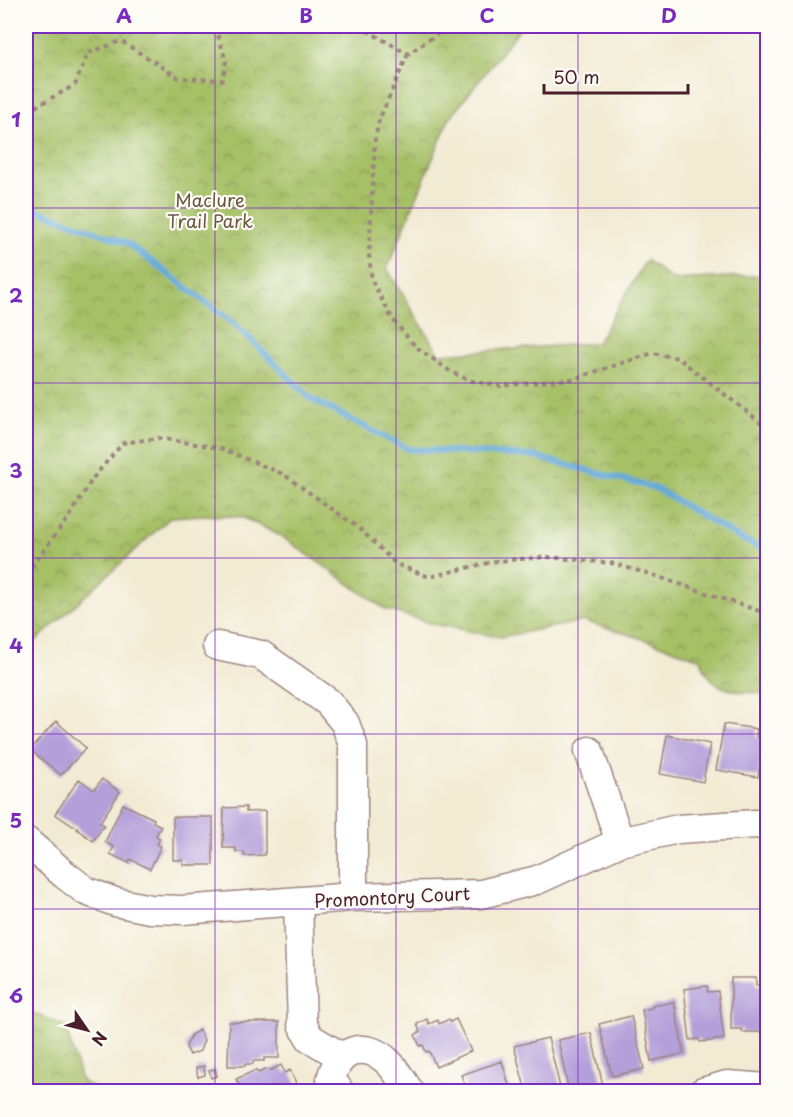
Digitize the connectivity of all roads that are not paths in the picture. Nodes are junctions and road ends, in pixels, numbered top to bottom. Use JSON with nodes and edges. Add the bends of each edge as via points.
{"nodes":[{"id":1,"x":218,"y":646,"type":"dead end"},
{"id":2,"x":589,"y":751,"type":"dead end"},
{"id":3,"x":762,"y":825,"type":"edge"},
{"id":4,"x":26,"y":841,"type":"edge"},
{"id":5,"x":620,"y":842,"type":"junction"},
{"id":6,"x":353,"y":897,"type":"junction"},
{"id":7,"x":298,"y":903,"type":"junction"},
{"id":8,"x":342,"y":1057,"type":"junction"},
{"id":9,"x":768,"y":1088,"type":"edge"},
{"id":10,"x":340,"y":1092,"type":"edge"},
{"id":11,"x":410,"y":1092,"type":"edge"},
{"id":12,"x":703,"y":1092,"type":"edge"}],
"edges":[{"from":1,"to":6,"type":"street","via":[[261,656],[328,702],[345,723],[353,745]]},
{"from":2,"to":5,"type":"street"},
{"from":3,"to":5,"type":"street","name":"Promontory Court","via":[[678,829]]},
{"from":4,"to":7,"type":"street","name":"Promontory Court","via":[[86,891],[115,902],[182,910]]},
{"from":5,"to":6,"type":"street","name":"Promontory Court","via":[[537,880],[481,894]]},
{"from":6,"to":7,"type":"street","name":"Promontory Court"},
{"from":7,"to":8,"type":"street","via":[[302,1024],[310,1038]]},
{"from":8,"to":10,"type":"street","via":[[331,1079]]},
{"from":8,"to":11,"type":"street","via":[[353,1051],[379,1054]]},
{"from":9,"to":12,"type":"street","via":[[727,1085]]}]}
